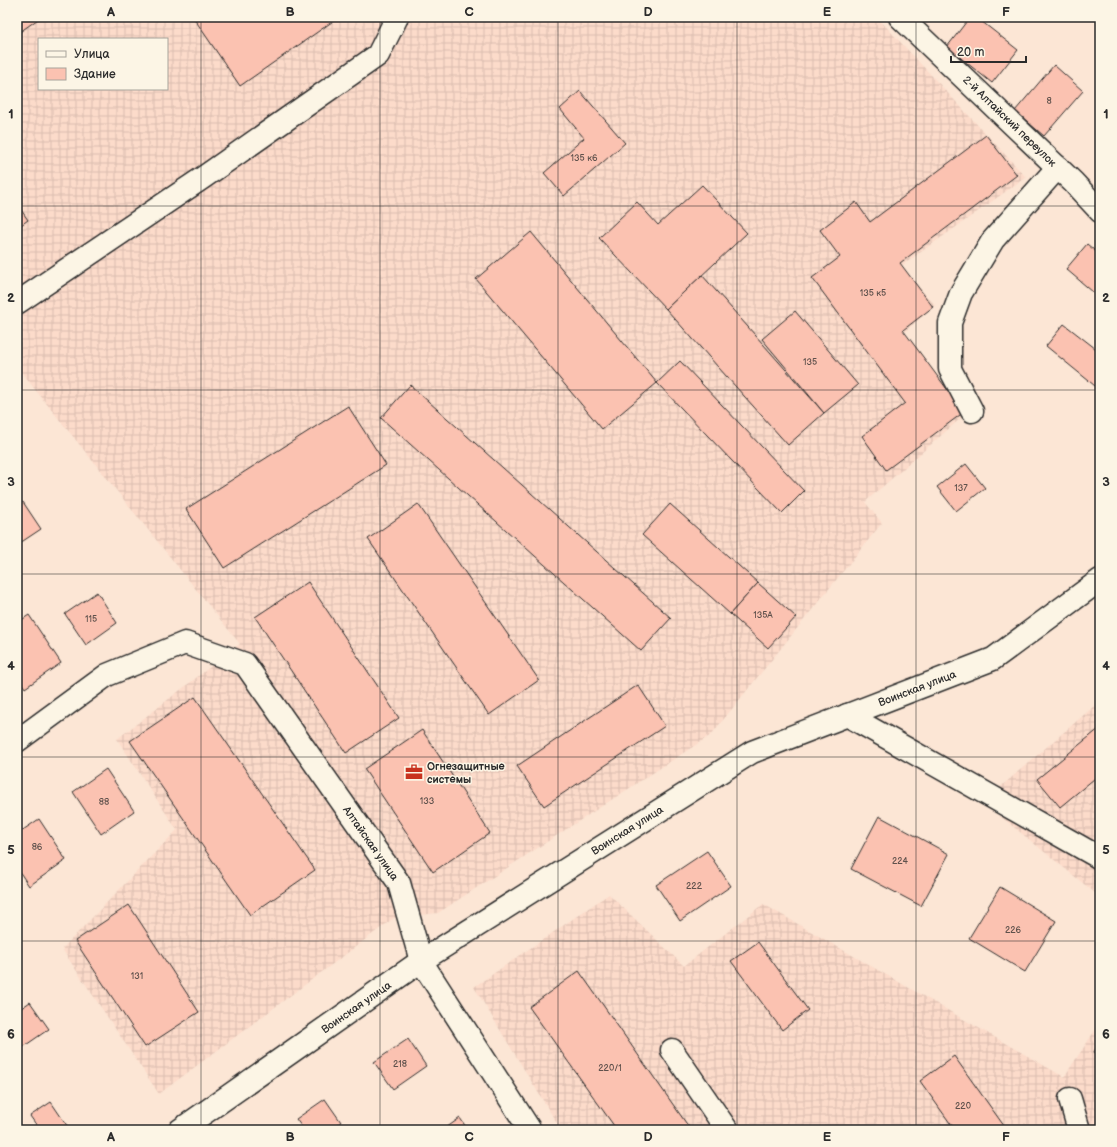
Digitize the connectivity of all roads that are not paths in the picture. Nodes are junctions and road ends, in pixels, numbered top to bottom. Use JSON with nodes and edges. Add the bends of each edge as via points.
{"nodes":[{"id":1,"x":397,"y":17,"type":"edge"},
{"id":2,"x":900,"y":17,"type":"edge"},
{"id":3,"x":1058,"y":167,"type":"junction"},
{"id":4,"x":1100,"y":211,"type":"edge"},
{"id":5,"x":17,"y":304,"type":"edge"},
{"id":6,"x":972,"y":411,"type":"dead end"},
{"id":7,"x":1100,"y":580,"type":"edge"},
{"id":8,"x":847,"y":715,"type":"junction"},
{"id":9,"x":17,"y":741,"type":"edge"},
{"id":10,"x":1100,"y":858,"type":"edge"},
{"id":11,"x":421,"y":961,"type":"junction"},
{"id":12,"x":672,"y":1050,"type":"dead end"},
{"id":13,"x":1070,"y":1099,"type":"dead end"},
{"id":14,"x":180,"y":1130,"type":"edge"},
{"id":15,"x":530,"y":1130,"type":"edge"},
{"id":16,"x":727,"y":1130,"type":"edge"},
{"id":17,"x":1080,"y":1130,"type":"edge"}],
"edges":[{"from":1,"to":5,"type":"street","via":[[378,55]]},
{"from":2,"to":3,"type":"street","name":"2-й Алтайский переулок"},
{"from":3,"to":4,"type":"street","name":"2-й Алтайский переулок"},
{"from":3,"to":6,"type":"street","via":[[993,240],[961,292],[950,323],[950,369]]},
{"from":7,"to":8,"type":"street","name":"Воинская улица","via":[[993,659]]},
{"from":8,"to":10,"type":"street"},
{"from":8,"to":11,"type":"street","name":"Воинская улица","via":[[752,752]]},
{"from":9,"to":11,"type":"street","name":"Алтайская улица","via":[[107,675],[185,643],[245,664],[399,883]]},
{"from":11,"to":14,"type":"street","name":"Воинская улица"},
{"from":11,"to":15,"type":"street","name":"Алтайская улица"},
{"from":12,"to":16,"type":"street"},
{"from":13,"to":17,"type":"street"}]}
